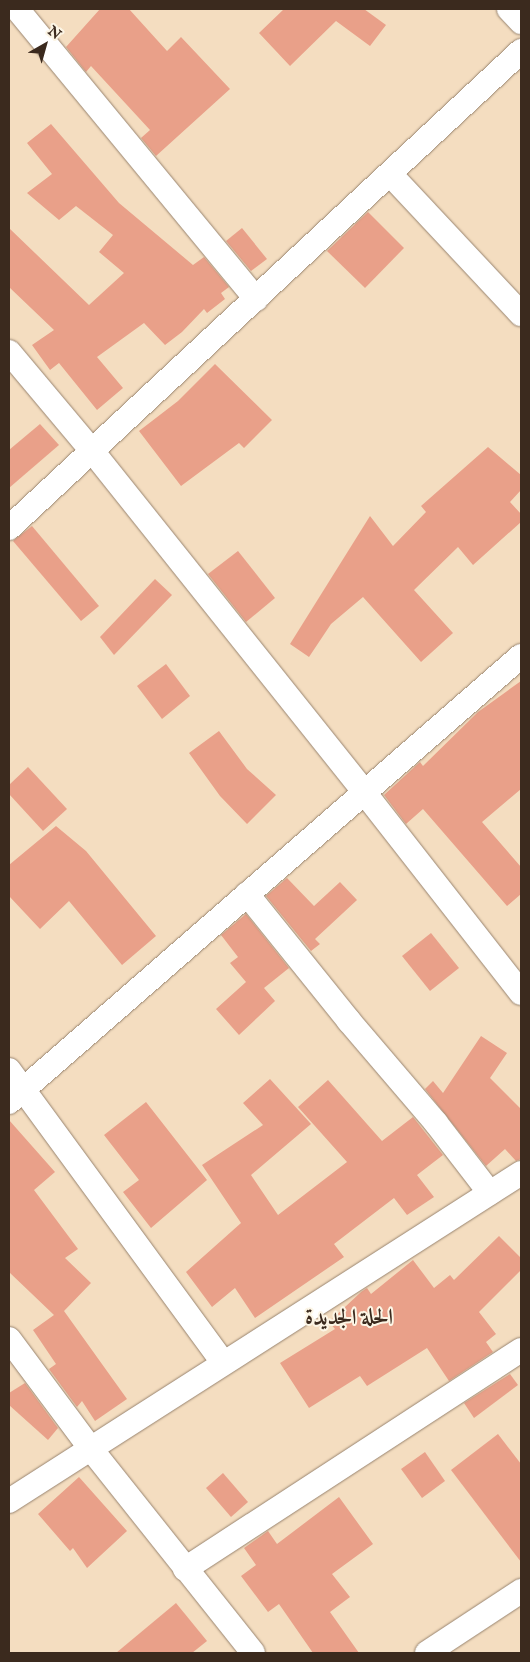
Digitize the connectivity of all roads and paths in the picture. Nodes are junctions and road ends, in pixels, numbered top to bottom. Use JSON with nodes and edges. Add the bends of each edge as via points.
{"nodes":[{"id":1,"x":17,"y":9,"type":"edge"},
{"id":2,"x":509,"y":9,"type":"edge"},
{"id":3,"x":521,"y":22,"type":"edge"},
{"id":4,"x":521,"y":51,"type":"edge"},
{"id":5,"x":390,"y":174,"type":"junction"},
{"id":6,"x":256,"y":299,"type":"junction"},
{"id":7,"x":521,"y":314,"type":"edge"},
{"id":8,"x":9,"y":352,"type":"edge"},
{"id":9,"x":93,"y":452,"type":"junction"},
{"id":10,"x":9,"y":528,"type":"edge"},
{"id":11,"x":521,"y":656,"type":"edge"},
{"id":12,"x":364,"y":792,"type":"junction"},
{"id":13,"x":246,"y":894,"type":"junction"},
{"id":14,"x":521,"y":993,"type":"edge"},
{"id":15,"x":9,"y":1070,"type":"edge"},
{"id":16,"x":16,"y":1096,"type":"edge"},
{"id":17,"x":521,"y":1173,"type":"edge"},
{"id":18,"x":490,"y":1193,"type":"junction"},
{"id":19,"x":9,"y":1339,"type":"edge"},
{"id":20,"x":521,"y":1350,"type":"edge"},
{"id":21,"x":223,"y":1362,"type":"junction"},
{"id":22,"x":91,"y":1450,"type":"junction"},
{"id":23,"x":9,"y":1501,"type":"edge"},
{"id":24,"x":185,"y":1569,"type":"junction"},
{"id":25,"x":521,"y":1591,"type":"edge"},
{"id":26,"x":253,"y":1653,"type":"edge"},
{"id":27,"x":427,"y":1653,"type":"edge"}],
"edges":[{"from":1,"to":6,"type":"street"},
{"from":2,"to":3,"type":"street"},
{"from":4,"to":5,"type":"street"},
{"from":5,"to":6,"type":"street"},
{"from":5,"to":7,"type":"street"},
{"from":6,"to":9,"type":"street"},
{"from":8,"to":9,"type":"street"},
{"from":9,"to":10,"type":"street"},
{"from":9,"to":12,"type":"street"},
{"from":11,"to":12,"type":"street"},
{"from":12,"to":13,"type":"street"},
{"from":12,"to":14,"type":"street"},
{"from":13,"to":16,"type":"street"},
{"from":13,"to":18,"type":"street"},
{"from":15,"to":16,"type":"street"},
{"from":16,"to":21,"type":"street"},
{"from":17,"to":18,"type":"street"},
{"from":18,"to":21,"type":"street"},
{"from":19,"to":22,"type":"street"},
{"from":20,"to":24,"type":"street"},
{"from":21,"to":22,"type":"street"},
{"from":22,"to":23,"type":"street"},
{"from":22,"to":24,"type":"street"},
{"from":24,"to":26,"type":"street"},
{"from":25,"to":27,"type":"street"}]}
